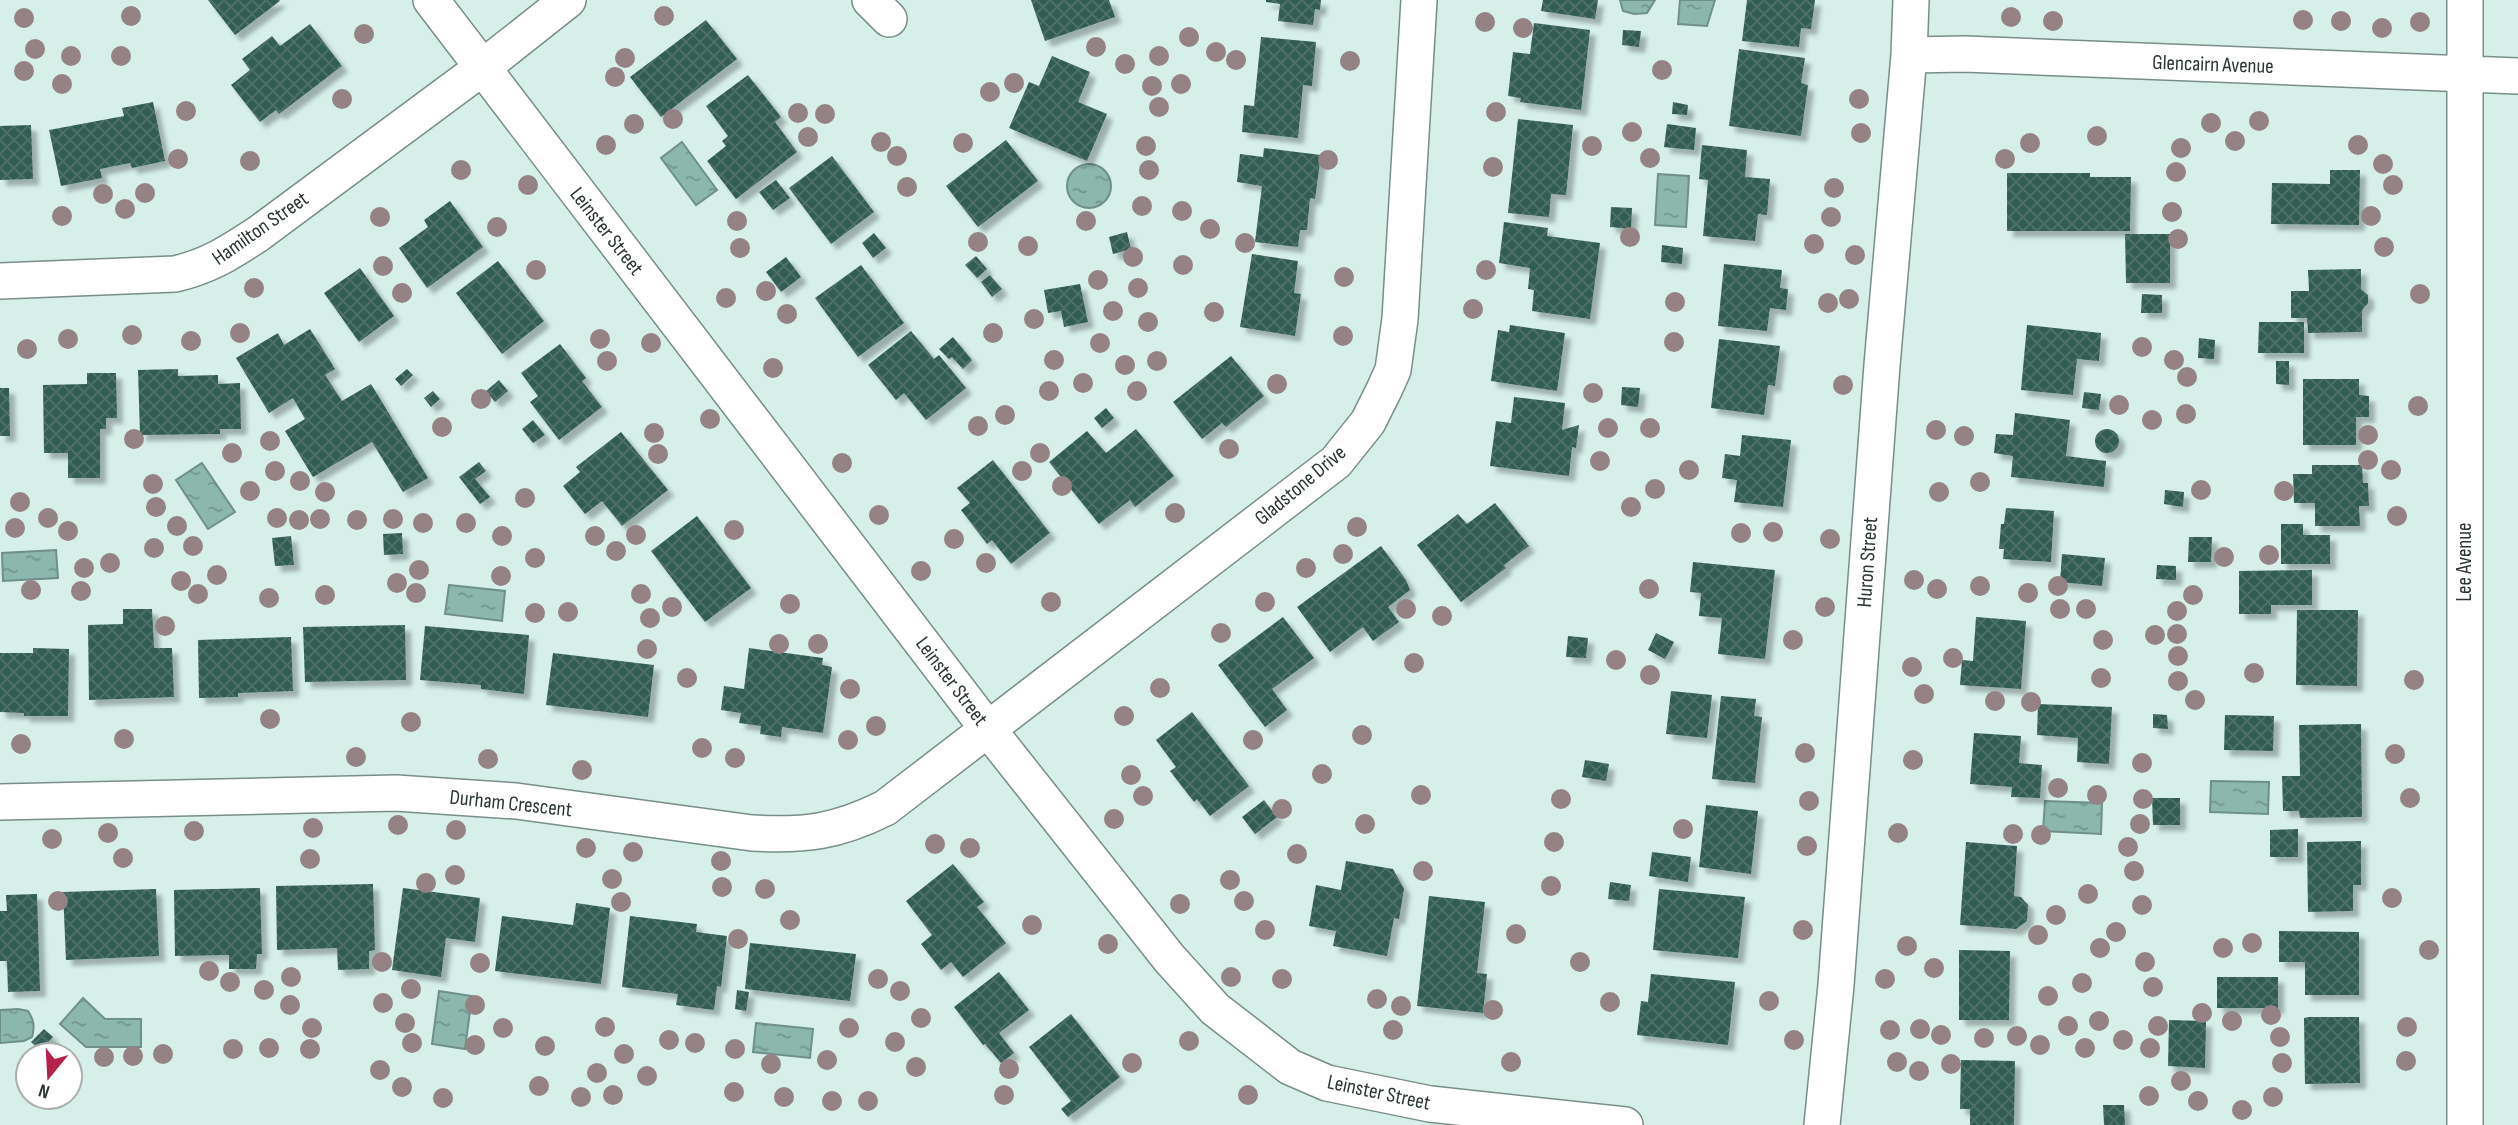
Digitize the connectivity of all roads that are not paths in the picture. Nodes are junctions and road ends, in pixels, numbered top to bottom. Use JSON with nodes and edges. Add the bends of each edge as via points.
{"nodes":[{"id":1,"x":431,"y":0,"type":"edge"},
{"id":2,"x":568,"y":0,"type":"edge"},
{"id":3,"x":1419,"y":0,"type":"edge"},
{"id":4,"x":1911,"y":0,"type":"edge"},
{"id":5,"x":2465,"y":0,"type":"edge"},
{"id":6,"x":1909,"y":55,"type":"junction"},
{"id":7,"x":482,"y":68,"type":"junction"},
{"id":8,"x":2465,"y":75,"type":"junction"},
{"id":9,"x":2518,"y":76,"type":"edge"},
{"id":10,"x":0,"y":281,"type":"edge"},
{"id":11,"x":987,"y":728,"type":"junction"},
{"id":12,"x":0,"y":802,"type":"edge"},
{"id":13,"x":1625,"y":1125,"type":"edge"},
{"id":14,"x":1822,"y":1125,"type":"edge"},
{"id":15,"x":2465,"y":1125,"type":"edge"}],
"edges":[{"from":1,"to":7,"type":"street","name":"Leinster Street"},
{"from":2,"to":7,"type":"street","name":"Hamilton Street"},
{"from":3,"to":11,"type":"street","name":"Gladstone Drive","via":[[1393,370],[1368,422],[1336,462]]},
{"from":4,"to":6,"type":"street","name":"Huron Street"},
{"from":5,"to":8,"type":"street","name":"Lee Avenue"},
{"from":6,"to":8,"type":"street","name":"Glencairn Avenue"},
{"from":6,"to":14,"type":"street","name":"Huron Street"},
{"from":7,"to":10,"type":"street","name":"Hamilton Street","via":[[258,234],[210,264],[174,274]]},
{"from":7,"to":11,"type":"street","name":"Leinster Street"},
{"from":8,"to":9,"type":"street","name":"Glencairn Avenue"},
{"from":8,"to":15,"type":"street","name":"Lee Avenue"},
{"from":11,"to":12,"type":"street","name":"Durham Crescent","via":[[885,808],[855,823],[786,835],[516,801],[397,793]]},
{"from":11,"to":13,"type":"street","name":"Leinster Street","via":[[1214,1009],[1290,1067],[1326,1083],[1430,1104]]}]}
